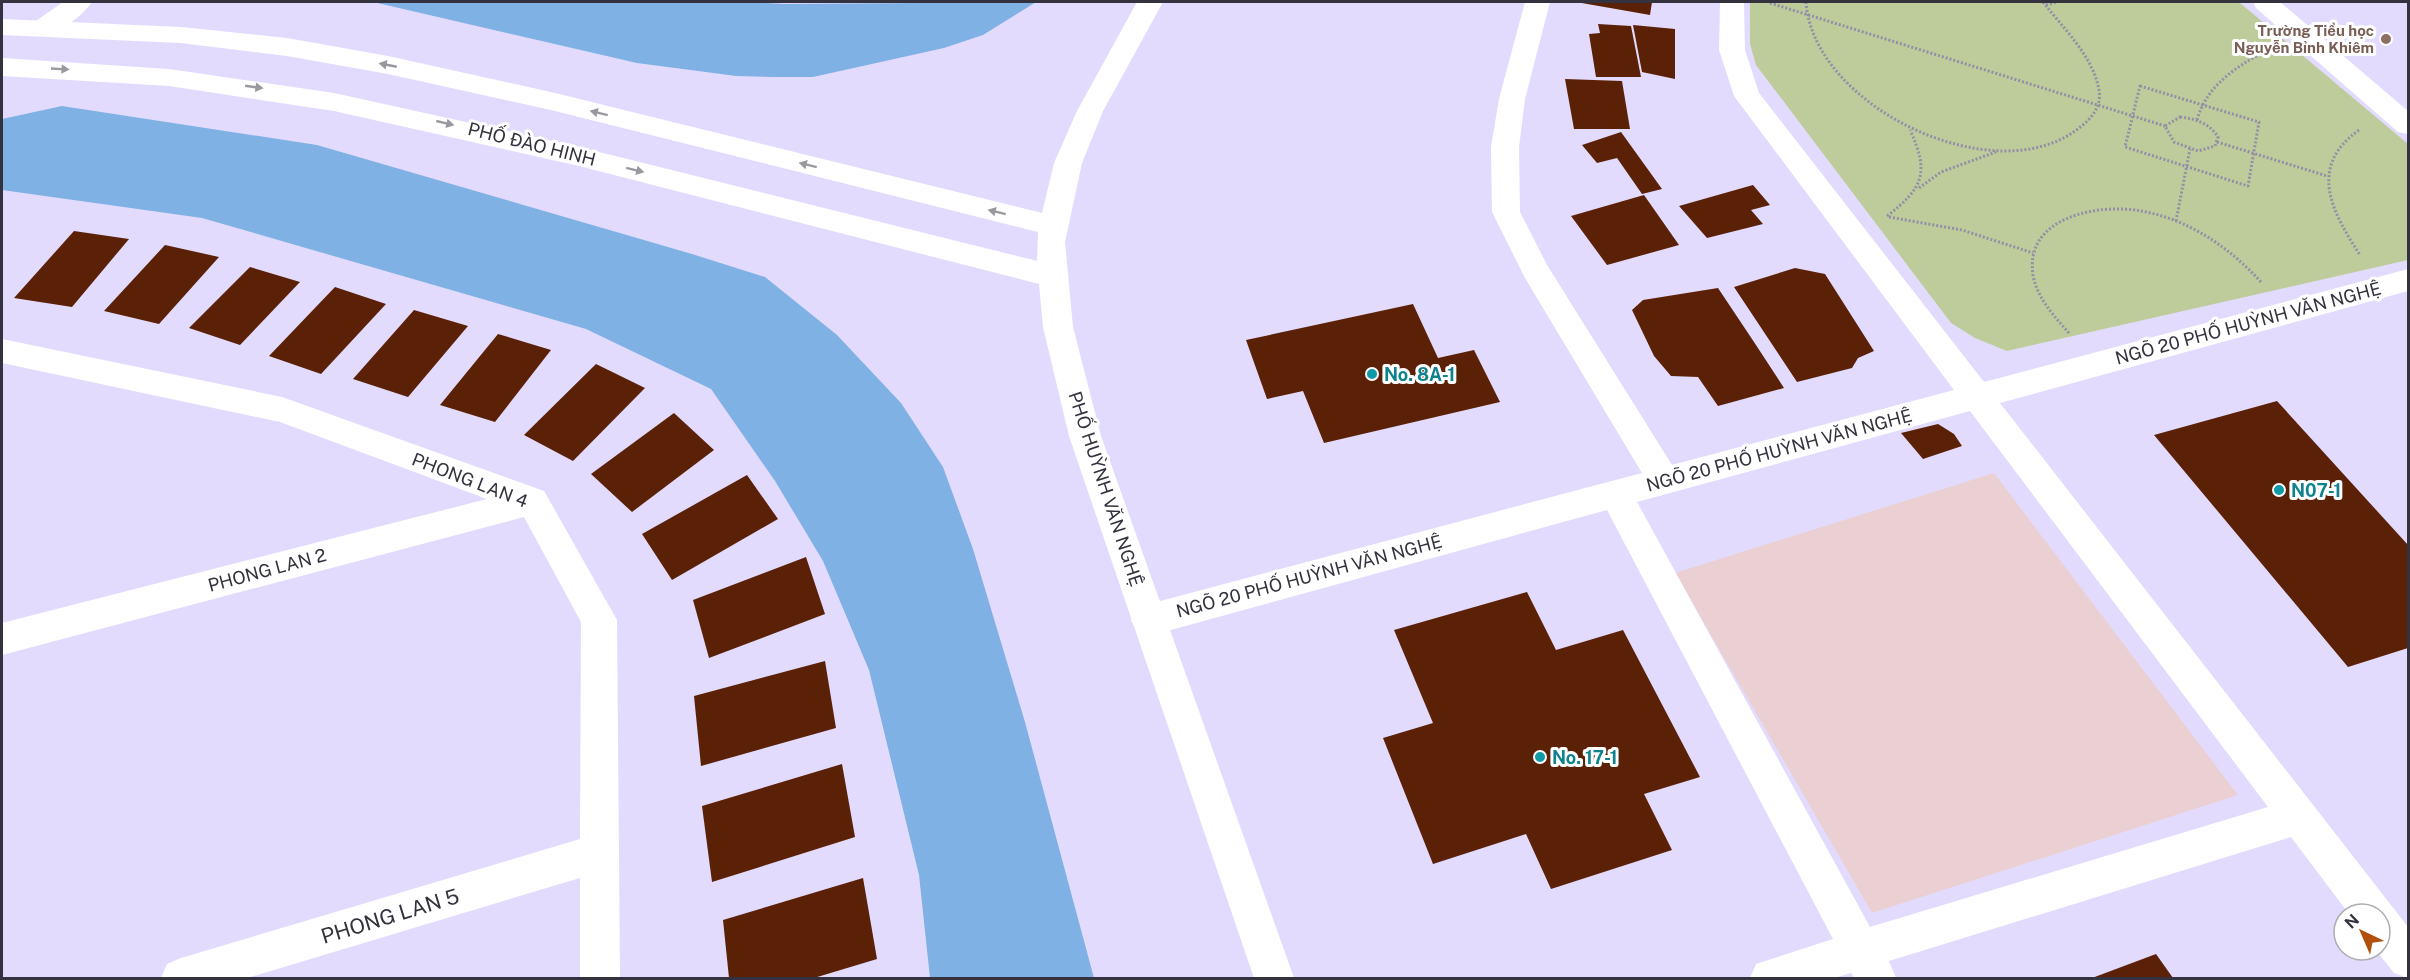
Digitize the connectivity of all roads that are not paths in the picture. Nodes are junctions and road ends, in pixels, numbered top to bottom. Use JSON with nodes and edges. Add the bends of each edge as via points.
{"nodes":[{"id":1,"x":79,"y":2,"type":"edge"},
{"id":2,"x":1150,"y":2,"type":"edge"},
{"id":3,"x":1537,"y":2,"type":"edge"},
{"id":4,"x":1732,"y":2,"type":"edge"},
{"id":5,"x":2265,"y":2,"type":"edge"},
{"id":6,"x":2,"y":27,"type":"edge"},
{"id":7,"x":45,"y":27,"type":"junction"},
{"id":8,"x":181,"y":35,"type":"junction"},
{"id":9,"x":2,"y":67,"type":"edge"},
{"id":10,"x":149,"y":74,"type":"junction"},
{"id":11,"x":2403,"y":120,"type":"edge"},
{"id":12,"x":1054,"y":226,"type":"junction"},
{"id":13,"x":1053,"y":276,"type":"junction"},
{"id":14,"x":2399,"y":282,"type":"edge"},
{"id":15,"x":2,"y":351,"type":"edge"},
{"id":16,"x":1978,"y":396,"type":"junction"},
{"id":17,"x":1664,"y":481,"type":"junction"},
{"id":18,"x":1615,"y":494,"type":"junction"},
{"id":19,"x":532,"y":501,"type":"junction"},
{"id":20,"x":1149,"y":620,"type":"junction"},
{"id":21,"x":2,"y":639,"type":"edge"},
{"id":22,"x":2299,"y":816,"type":"junction"},
{"id":23,"x":599,"y":853,"type":"junction"},
{"id":24,"x":2365,"y":902,"type":"edge"},
{"id":25,"x":2392,"y":937,"type":"edge"},
{"id":26,"x":2409,"y":959,"type":"edge"},
{"id":27,"x":1869,"y":965,"type":"edge"},
{"id":28,"x":181,"y":978,"type":"edge"},
{"id":29,"x":600,"y":978,"type":"edge"},
{"id":30,"x":1274,"y":978,"type":"edge"},
{"id":31,"x":1770,"y":978,"type":"edge"}],
"edges":[{"from":1,"to":7,"type":"street"},
{"from":2,"to":12,"type":"street","name":"PHỐ HUỲNH VĂN NGHỆ","via":[[1090,111],[1068,163]]},
{"from":3,"to":17,"type":"street","via":[[1505,147],[1506,212],[1535,270]]},
{"from":4,"to":16,"type":"street","via":[[1731,61],[1747,96]]},
{"from":5,"to":11,"type":"street"},
{"from":6,"to":7,"type":"street"},
{"from":7,"to":8,"type":"street"},
{"from":8,"to":10,"type":"street"},
{"from":12,"to":8,"type":"street","one_way":true,"via":[[495,88],[287,47]]},
{"from":9,"to":10,"type":"street","name":"PHỐ ĐÀO HINH","one_way":true},
{"from":10,"to":13,"type":"street","name":"PHỐ ĐÀO HINH","one_way":true,"via":[[262,88],[431,120]]},
{"from":12,"to":13,"type":"street","name":"PHỐ HUỲNH VĂN NGHỆ","via":[[1050,242]]},
{"from":13,"to":20,"type":"street","name":"PHỐ HUỲNH VĂN NGHỆ","via":[[1058,327],[1085,435]]},
{"from":14,"to":16,"type":"street","name":"NGÕ 20 PHỐ HUỲNH VĂN NGHỆ"},
{"from":15,"to":19,"type":"street","name":"PHONG LAN 4","via":[[282,410]]},
{"from":16,"to":17,"type":"street","name":"NGÕ 20 PHỐ HUỲNH VĂN NGHỆ"},
{"from":16,"to":22,"type":"street"},
{"from":17,"to":18,"type":"street","name":"NGÕ 20 PHỐ HUỲNH VĂN NGHỆ"},
{"from":18,"to":20,"type":"street","name":"NGÕ 20 PHỐ HUỲNH VĂN NGHỆ"},
{"from":18,"to":27,"type":"street"},
{"from":19,"to":21,"type":"street","name":"PHONG LAN 2"},
{"from":19,"to":23,"type":"street","name":"PHONG LAN 4","via":[[599,620]]},
{"from":20,"to":30,"type":"street","name":"PHỐ HUỲNH VĂN NGHỆ"},
{"from":22,"to":24,"type":"street"},
{"from":22,"to":27,"type":"street"},
{"from":23,"to":28,"type":"street","name":"PHONG LAN 5"},
{"from":23,"to":29,"type":"street","name":"PHONG LAN 4"},
{"from":25,"to":26,"type":"street"},
{"from":27,"to":31,"type":"street"}]}
